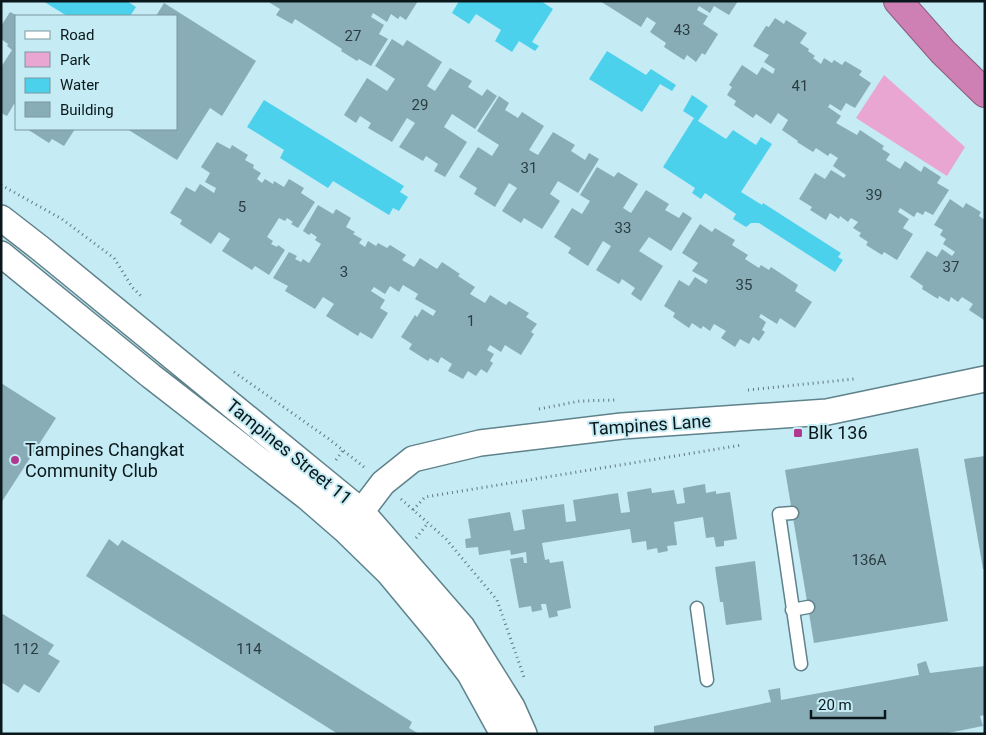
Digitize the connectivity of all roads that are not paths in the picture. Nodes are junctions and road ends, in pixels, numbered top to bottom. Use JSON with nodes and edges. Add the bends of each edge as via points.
{"nodes":[{"id":1,"x":877,"y":1,"type":"edge"},
{"id":2,"x":898,"y":1,"type":"edge"},
{"id":3,"x":943,"y":52,"type":"junction"},
{"id":4,"x":985,"y":93,"type":"edge"},
{"id":5,"x":1,"y":218,"type":"edge"},
{"id":6,"x":1,"y":254,"type":"edge"},
{"id":7,"x":985,"y":379,"type":"edge"},
{"id":8,"x":361,"y":511,"type":"junction"},
{"id":9,"x":792,"y":513,"type":"dead end"},
{"id":10,"x":346,"y":530,"type":"junction"},
{"id":11,"x":808,"y":607,"type":"dead end"},
{"id":12,"x":697,"y":608,"type":"dead end"},
{"id":13,"x":792,"y":610,"type":"junction"},
{"id":14,"x":801,"y":664,"type":"dead end"},
{"id":15,"x":707,"y":680,"type":"dead end"},
{"id":16,"x":503,"y":734,"type":"edge"},
{"id":17,"x":524,"y":734,"type":"edge"}],
"edges":[{"from":1,"to":3,"type":"highway"},
{"from":2,"to":3,"type":"highway"},
{"from":3,"to":4,"type":"highway"},
{"from":5,"to":8,"type":"street","name":"Tampines Street 11"},
{"from":6,"to":10,"type":"street","name":"Tampines Street 11"},
{"from":7,"to":8,"type":"street","name":"Tampines Lane","via":[[827,412],[613,427],[480,443],[413,459],[384,483]]},
{"from":8,"to":10,"type":"street","name":"Tampines Lane"},
{"from":8,"to":17,"type":"street","name":"Tampines Street 11","via":[[462,627],[512,707]]},
{"from":9,"to":13,"type":"lane","via":[[779,514]]},
{"from":10,"to":16,"type":"street","name":"Tampines Street 11","via":[[389,573],[438,632],[470,674]]},
{"from":11,"to":13,"type":"lane"},
{"from":12,"to":15,"type":"lane"},
{"from":13,"to":14,"type":"lane"}]}
